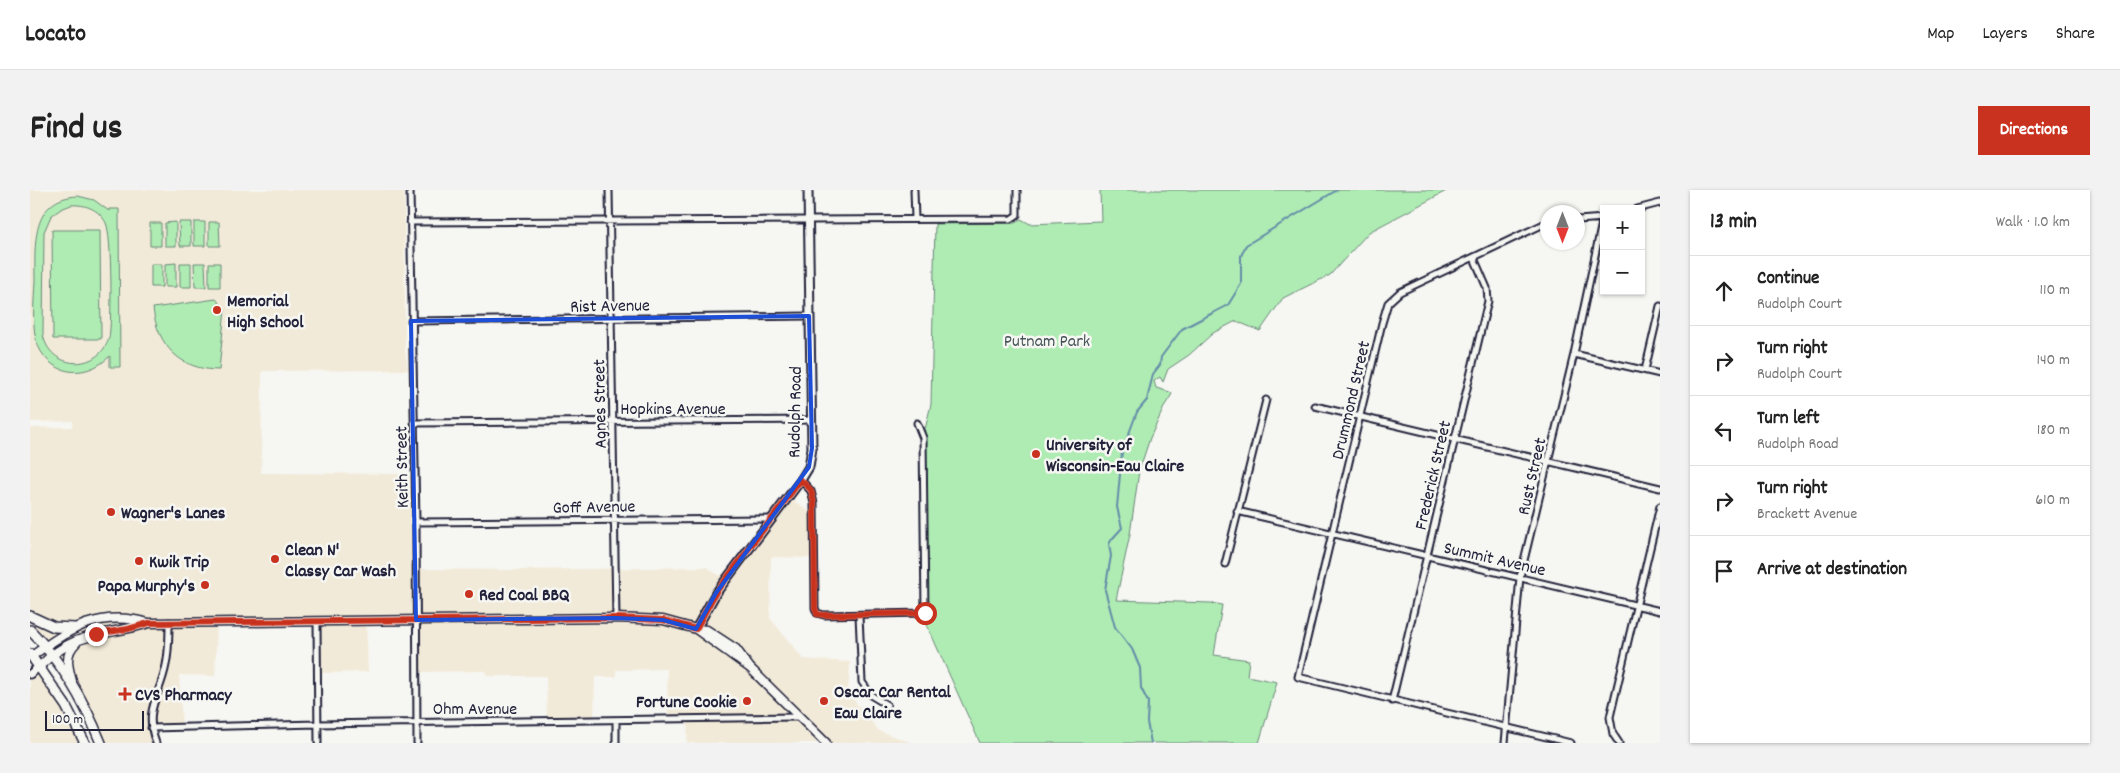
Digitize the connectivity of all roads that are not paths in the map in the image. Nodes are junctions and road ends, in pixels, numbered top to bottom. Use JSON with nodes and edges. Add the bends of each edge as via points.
{"nodes":[{"id":1,"x":410,"y":190,"type":"edge"},
{"id":2,"x":609,"y":190,"type":"edge"},
{"id":3,"x":808,"y":190,"type":"edge"},
{"id":4,"x":914,"y":190,"type":"edge"},
{"id":5,"x":1017,"y":190,"type":"edge"},
{"id":6,"x":1660,"y":203,"type":"edge"},
{"id":7,"x":1645,"y":207,"type":"edge"},
{"id":8,"x":1600,"y":218,"type":"edge"},
{"id":9,"x":915,"y":219,"type":"junction"},
{"id":10,"x":1585,"y":219,"type":"edge"},
{"id":11,"x":609,"y":220,"type":"junction"},
{"id":12,"x":809,"y":220,"type":"junction"},
{"id":13,"x":410,"y":222,"type":"junction"},
{"id":14,"x":1540,"y":226,"type":"edge"},
{"id":15,"x":1600,"y":236,"type":"edge"},
{"id":16,"x":1474,"y":258,"type":"junction"},
{"id":17,"x":1660,"y":306,"type":"edge"},
{"id":18,"x":809,"y":316,"type":"junction"},
{"id":19,"x":611,"y":318,"type":"junction"},
{"id":20,"x":411,"y":321,"type":"junction"},
{"id":21,"x":1574,"y":354,"type":"junction"},
{"id":22,"x":1645,"y":370,"type":"junction"},
{"id":23,"x":1660,"y":374,"type":"edge"},
{"id":24,"x":1266,"y":400,"type":"dead end"},
{"id":25,"x":1315,"y":406,"type":"dead end"},
{"id":26,"x":1360,"y":417,"type":"junction"},
{"id":27,"x":812,"y":420,"type":"junction"},
{"id":28,"x":613,"y":422,"type":"junction"},
{"id":29,"x":414,"y":423,"type":"junction"},
{"id":30,"x":917,"y":424,"type":"dead end"},
{"id":31,"x":1454,"y":440,"type":"junction"},
{"id":32,"x":1548,"y":462,"type":"junction"},
{"id":33,"x":801,"y":480,"type":"junction"},
{"id":34,"x":1660,"y":488,"type":"edge"},
{"id":35,"x":1660,"y":506,"type":"edge"},
{"id":36,"x":1237,"y":511,"type":"junction"},
{"id":37,"x":614,"y":519,"type":"junction"},
{"id":38,"x":772,"y":519,"type":"junction"},
{"id":39,"x":416,"y":522,"type":"junction"},
{"id":40,"x":1333,"y":534,"type":"junction"},
{"id":41,"x":1426,"y":556,"type":"junction"},
{"id":42,"x":1225,"y":564,"type":"dead end"},
{"id":43,"x":1520,"y":577,"type":"junction"},
{"id":44,"x":1636,"y":606,"type":"junction"},
{"id":45,"x":1660,"y":611,"type":"edge"},
{"id":46,"x":859,"y":615,"type":"junction"},
{"id":47,"x":30,"y":616,"type":"edge"},
{"id":48,"x":616,"y":618,"type":"junction"},
{"id":49,"x":416,"y":620,"type":"junction"},
{"id":50,"x":317,"y":621,"type":"junction"},
{"id":51,"x":169,"y":622,"type":"junction"},
{"id":52,"x":149,"y":623,"type":"junction"},
{"id":53,"x":75,"y":628,"type":"junction"},
{"id":54,"x":696,"y":629,"type":"junction"},
{"id":55,"x":30,"y":630,"type":"edge"},
{"id":56,"x":96,"y":634,"type":"junction"},
{"id":57,"x":45,"y":646,"type":"junction"},
{"id":58,"x":30,"y":655,"type":"edge"},
{"id":59,"x":52,"y":655,"type":"junction"},
{"id":60,"x":39,"y":666,"type":"junction"},
{"id":61,"x":30,"y":674,"type":"edge"},
{"id":62,"x":76,"y":695,"type":"junction"},
{"id":63,"x":1392,"y":701,"type":"junction"},
{"id":64,"x":887,"y":705,"type":"dead end"},
{"id":65,"x":800,"y":717,"type":"junction"},
{"id":66,"x":616,"y":721,"type":"junction"},
{"id":67,"x":416,"y":722,"type":"junction"},
{"id":68,"x":318,"y":724,"type":"junction"},
{"id":69,"x":151,"y":728,"type":"junction"},
{"id":70,"x":1507,"y":728,"type":"junction"},
{"id":71,"x":85,"y":743,"type":"edge"},
{"id":72,"x":101,"y":743,"type":"edge"},
{"id":73,"x":156,"y":743,"type":"edge"},
{"id":74,"x":318,"y":743,"type":"edge"},
{"id":75,"x":416,"y":743,"type":"edge"},
{"id":76,"x":616,"y":743,"type":"edge"},
{"id":77,"x":826,"y":743,"type":"edge"},
{"id":78,"x":1505,"y":743,"type":"edge"},
{"id":79,"x":1571,"y":743,"type":"edge"},
{"id":80,"x":1619,"y":743,"type":"edge"}],
"edges":[{"from":1,"to":13,"type":"street","name":"Keith Street"},
{"from":2,"to":11,"type":"street","name":"Agnes Street"},
{"from":3,"to":12,"type":"street","name":"Rudolph Road"},
{"from":4,"to":9,"type":"street"},
{"from":5,"to":9,"type":"street","via":[[1017,212],[1011,219]]},
{"from":6,"to":7,"type":"street"},
{"from":8,"to":10,"type":"street"},
{"from":9,"to":12,"type":"street"},
{"from":11,"to":12,"type":"street"},
{"from":11,"to":13,"type":"street"},
{"from":11,"to":19,"type":"street","name":"Agnes Street"},
{"from":12,"to":18,"type":"street","name":"Rudolph Road"},
{"from":13,"to":20,"type":"street","name":"Keith Street"},
{"from":14,"to":16,"type":"street","name":"Drummond Street"},
{"from":15,"to":21,"type":"street","name":"Rust Street"},
{"from":16,"to":26,"type":"street","name":"Drummond Street","via":[[1400,292],[1388,304]]},
{"from":16,"to":31,"type":"street","name":"Frederick Street","via":[[1487,288],[1488,301]]},
{"from":17,"to":22,"type":"street"},
{"from":18,"to":19,"type":"street","name":"Rist Avenue"},
{"from":18,"to":27,"type":"street","name":"Rudolph Road"},
{"from":19,"to":20,"type":"street","name":"Rist Avenue"},
{"from":19,"to":28,"type":"street","name":"Agnes Street"},
{"from":20,"to":29,"type":"street","name":"Keith Street"},
{"from":21,"to":22,"type":"street"},
{"from":21,"to":32,"type":"street","name":"Rust Street"},
{"from":22,"to":23,"type":"street"},
{"from":24,"to":36,"type":"street"},
{"from":25,"to":26,"type":"street"},
{"from":26,"to":31,"type":"street"},
{"from":26,"to":40,"type":"street","name":"Drummond Street"},
{"from":27,"to":28,"type":"street","name":"Hopkins Avenue"},
{"from":27,"to":33,"type":"street","name":"Rudolph Road","via":[[812,455]]},
{"from":28,"to":29,"type":"street","name":"Hopkins Avenue"},
{"from":28,"to":37,"type":"street","name":"Agnes Street"},
{"from":29,"to":39,"type":"street","name":"Keith Street"},
{"from":30,"to":46,"type":"street","via":[[923,438],[925,613]]},
{"from":31,"to":32,"type":"street"},
{"from":31,"to":41,"type":"street","name":"Frederick Street"},
{"from":32,"to":34,"type":"street"},
{"from":32,"to":43,"type":"street","name":"Rust Street"},
{"from":33,"to":38,"type":"street","name":"Rudolph Road"},
{"from":33,"to":46,"type":"street","via":[[811,490],[814,503],[817,614]]},
{"from":35,"to":44,"type":"street"},
{"from":36,"to":40,"type":"street","name":"Summit Avenue"},
{"from":36,"to":42,"type":"street"},
{"from":37,"to":38,"type":"street","name":"Goff Avenue"},
{"from":37,"to":39,"type":"street","name":"Goff Avenue"},
{"from":37,"to":48,"type":"street","name":"Agnes Street"},
{"from":38,"to":54,"type":"street","name":"Rudolph Road","via":[[711,600]]},
{"from":39,"to":49,"type":"street","name":"Keith Street"},
{"from":40,"to":41,"type":"street","name":"Summit Avenue"},
{"from":40,"to":63,"type":"street","name":"Drummond Street","via":[[1298,677]]},
{"from":41,"to":43,"type":"street","name":"Summit Avenue"},
{"from":41,"to":63,"type":"street","name":"Frederick Street"},
{"from":43,"to":44,"type":"street","name":"Summit Avenue"},
{"from":43,"to":70,"type":"street","name":"Rust Street"},
{"from":44,"to":45,"type":"street","name":"Summit Avenue"},
{"from":44,"to":80,"type":"street","via":[[1610,717],[1613,734]]},
{"from":46,"to":64,"type":"street","via":[[862,682],[872,696]]},
{"from":47,"to":53,"type":"main road","via":[[54,627]]},
{"from":48,"to":49,"type":"main road"},
{"from":48,"to":54,"type":"main road","via":[[663,620]]},
{"from":49,"to":50,"type":"main road"},
{"from":49,"to":67,"type":"street","name":"Keith Street"},
{"from":50,"to":51,"type":"main road"},
{"from":50,"to":68,"type":"street"},
{"from":51,"to":52,"type":"main road"},
{"from":51,"to":69,"type":"street","via":[[167,663],[154,704]]},
{"from":52,"to":53,"type":"main road","via":[[116,618]]},
{"from":52,"to":56,"type":"main road"},
{"from":53,"to":57,"type":"main road"},
{"from":54,"to":65,"type":"main road","via":[[750,668]]},
{"from":55,"to":57,"type":"main road"},
{"from":56,"to":59,"type":"main road"},
{"from":56,"to":62,"type":"main road","via":[[76,644],[70,651],[68,668]]},
{"from":57,"to":58,"type":"main road"},
{"from":57,"to":59,"type":"main road"},
{"from":58,"to":60,"type":"main road"},
{"from":59,"to":60,"type":"main road"},
{"from":59,"to":62,"type":"main road"},
{"from":60,"to":61,"type":"street"},
{"from":60,"to":71,"type":"main road","via":[[66,706]]},
{"from":62,"to":72,"type":"main road"},
{"from":63,"to":70,"type":"street"},
{"from":65,"to":66,"type":"street","name":"Ohm Avenue"},
{"from":65,"to":77,"type":"main road"},
{"from":66,"to":67,"type":"street","name":"Ohm Avenue"},
{"from":66,"to":76,"type":"street"},
{"from":67,"to":68,"type":"street","name":"Ohm Avenue"},
{"from":67,"to":75,"type":"street","name":"Keith Street"},
{"from":68,"to":69,"type":"street","name":"Ohm Avenue"},
{"from":68,"to":74,"type":"street"},
{"from":69,"to":73,"type":"street"},
{"from":70,"to":78,"type":"street","name":"Rust Street"},
{"from":70,"to":79,"type":"street"}]}
